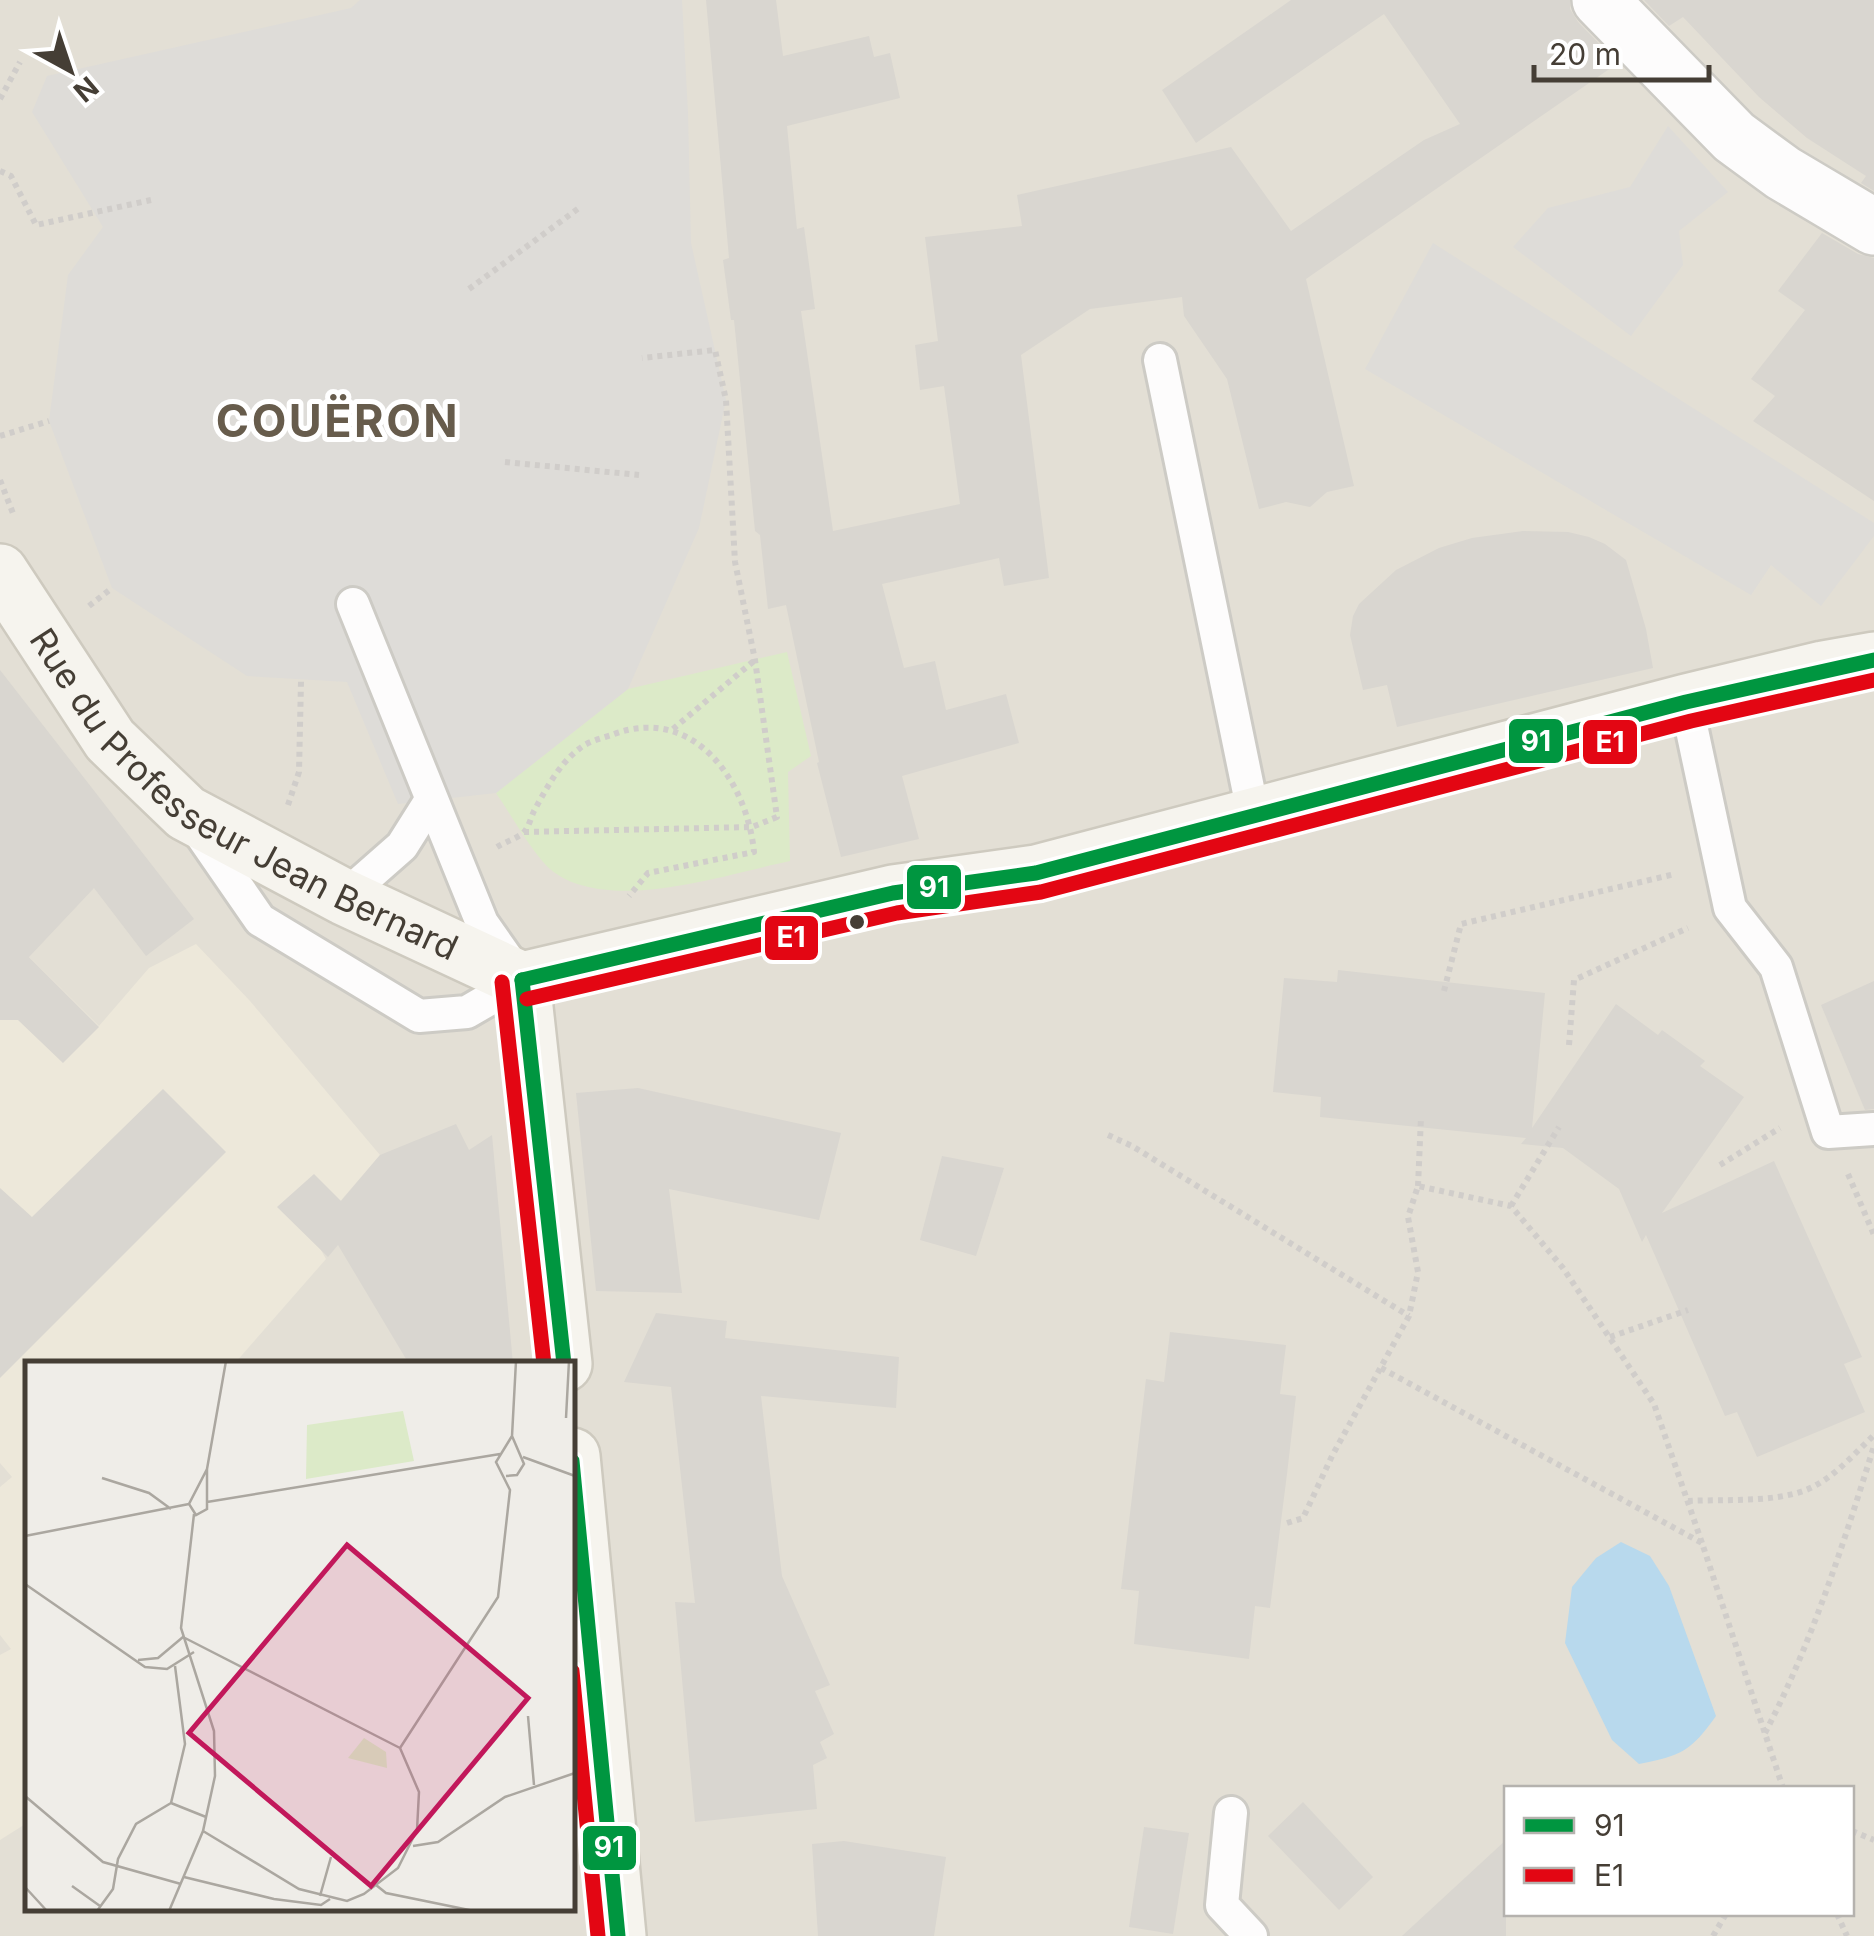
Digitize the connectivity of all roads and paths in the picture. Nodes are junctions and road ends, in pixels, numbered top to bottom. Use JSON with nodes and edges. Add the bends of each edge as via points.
{"nodes":[{"id":1,"x":1600,"y":0,"type":"edge"},
{"id":2,"x":20,"y":62,"type":"dead end"},
{"id":3,"x":0,"y":98,"type":"edge"},
{"id":4,"x":0,"y":171,"type":"edge"},
{"id":5,"x":151,"y":200,"type":"dead end"},
{"id":6,"x":579,"y":208,"type":"dead end"},
{"id":7,"x":1874,"y":227,"type":"edge"},
{"id":8,"x":469,"y":289,"type":"dead end"},
{"id":9,"x":642,"y":358,"type":"dead end"},
{"id":10,"x":1160,"y":360,"type":"dead end"},
{"id":11,"x":49,"y":421,"type":"dead end"},
{"id":12,"x":0,"y":436,"type":"edge"},
{"id":13,"x":505,"y":462,"type":"dead end"},
{"id":14,"x":640,"y":475,"type":"dead end"},
{"id":15,"x":0,"y":480,"type":"edge"},
{"id":16,"x":10,"y":551,"type":"edge"},
{"id":17,"x":353,"y":604,"type":"dead end"},
{"id":18,"x":755,"y":660,"type":"junction"},
{"id":19,"x":1874,"y":660,"type":"edge"},
{"id":20,"x":301,"y":681,"type":"dead end"},
{"id":21,"x":1686,"y":702,"type":"junction"},
{"id":22,"x":672,"y":730,"type":"junction"},
{"id":23,"x":299,"y":772,"type":"dead end"},
{"id":24,"x":432,"y":800,"type":"junction"},
{"id":25,"x":186,"y":813,"type":"junction"},
{"id":26,"x":1254,"y":817,"type":"junction"},
{"id":27,"x":752,"y":827,"type":"junction"},
{"id":28,"x":524,"y":832,"type":"junction"},
{"id":29,"x":1720,"y":864,"type":"junction"},
{"id":30,"x":460,"y":868,"type":"junction"},
{"id":31,"x":344,"y":897,"type":"junction"},
{"id":32,"x":1730,"y":908,"type":"junction"},
{"id":33,"x":614,"y":958,"type":"junction"},
{"id":34,"x":522,"y":980,"type":"junction"},
{"id":35,"x":1444,"y":990,"type":"dead end"},
{"id":36,"x":1568,"y":1045,"type":"dead end"},
{"id":37,"x":1420,"y":1118,"type":"dead end"},
{"id":38,"x":1824,"y":1118,"type":"junction"},
{"id":39,"x":1559,"y":1127,"type":"dead end"},
{"id":40,"x":1874,"y":1129,"type":"edge"},
{"id":41,"x":1108,"y":1136,"type":"dead end"},
{"id":42,"x":1720,"y":1165,"type":"dead end"},
{"id":43,"x":1418,"y":1186,"type":"junction"},
{"id":44,"x":1511,"y":1206,"type":"junction"},
{"id":45,"x":1874,"y":1235,"type":"edge"},
{"id":46,"x":1688,"y":1310,"type":"dead end"},
{"id":47,"x":1409,"y":1316,"type":"junction"},
{"id":48,"x":1610,"y":1337,"type":"junction"},
{"id":49,"x":564,"y":1361,"type":"edge"},
{"id":50,"x":1381,"y":1368,"type":"junction"},
{"id":51,"x":1874,"y":1435,"type":"edge"},
{"id":52,"x":1874,"y":1446,"type":"edge"},
{"id":53,"x":575,"y":1487,"type":"edge"},
{"id":54,"x":1688,"y":1501,"type":"junction"},
{"id":55,"x":1287,"y":1524,"type":"dead end"},
{"id":56,"x":1702,"y":1543,"type":"junction"},
{"id":57,"x":1765,"y":1732,"type":"junction"},
{"id":58,"x":1782,"y":1786,"type":"edge"},
{"id":59,"x":1231,"y":1814,"type":"dead end"},
{"id":60,"x":618,"y":1936,"type":"edge"},
{"id":61,"x":1251,"y":1936,"type":"edge"}],
"edges":[{"from":1,"to":7,"type":"street","via":[[1734,137]]},
{"from":2,"to":3,"type":"path"},
{"from":4,"to":5,"type":"path","via":[[11,176],[36,224]]},
{"from":6,"to":8,"type":"path"},
{"from":9,"to":18,"type":"path","via":[[715,350],[726,400],[734,562]]},
{"from":10,"to":26,"type":"lane"},
{"from":11,"to":12,"type":"path"},
{"from":13,"to":14,"type":"path"},
{"from":15,"to":16,"type":"path"},
{"from":16,"to":25,"type":"street","name":"Rue du Professeur Jean Bernard","via":[[110,740]]},
{"from":17,"to":24,"type":"lane"},
{"from":18,"to":22,"type":"path"},
{"from":18,"to":27,"type":"path","via":[[777,818]]},
{"from":19,"to":21,"type":"street"},
{"from":20,"to":23,"type":"path"},
{"from":21,"to":26,"type":"street"},
{"from":21,"to":29,"type":"lane"},
{"from":22,"to":27,"type":"path","via":[[700,742]]},
{"from":22,"to":28,"type":"path","via":[[627,729],[580,747],[553,778]]},
{"from":24,"to":30,"type":"lane"},
{"from":24,"to":31,"type":"lane","via":[[402,846]]},
{"from":25,"to":31,"type":"street","name":"Rue du Professeur Jean Bernard"},
{"from":25,"to":34,"type":"lane","via":[[260,920],[419,1016],[468,1012]]},
{"from":26,"to":33,"type":"street","via":[[1036,873],[894,893]]},
{"from":27,"to":28,"type":"path"},
{"from":27,"to":33,"type":"path","via":[[754,852],[648,873],[624,903]]},
{"from":28,"to":30,"type":"path"},
{"from":29,"to":32,"type":"lane"},
{"from":29,"to":35,"type":"path","via":[[1461,924]]},
{"from":30,"to":34,"type":"lane","via":[[482,923]]},
{"from":31,"to":34,"type":"street","name":"Rue du Professeur Jean Bernard"},
{"from":32,"to":36,"type":"path","via":[[1574,980]]},
{"from":32,"to":38,"type":"lane","via":[[1776,967]]},
{"from":33,"to":34,"type":"street"},
{"from":34,"to":49,"type":"street"},
{"from":37,"to":43,"type":"path"},
{"from":38,"to":40,"type":"lane"},
{"from":38,"to":42,"type":"path"},
{"from":38,"to":45,"type":"path"},
{"from":39,"to":44,"type":"path"},
{"from":41,"to":47,"type":"path"},
{"from":43,"to":44,"type":"path"},
{"from":43,"to":47,"type":"path","via":[[1408,1216],[1418,1272]]},
{"from":44,"to":48,"type":"path"},
{"from":46,"to":48,"type":"path"},
{"from":47,"to":50,"type":"path"},
{"from":48,"to":54,"type":"path","via":[[1654,1404]]},
{"from":50,"to":55,"type":"path","via":[[1304,1518]]},
{"from":50,"to":56,"type":"path"},
{"from":51,"to":54,"type":"path","via":[[1807,1490]]},
{"from":52,"to":57,"type":"path","via":[[1824,1592]]},
{"from":53,"to":60,"type":"street"},
{"from":54,"to":56,"type":"path"},
{"from":56,"to":57,"type":"path"},
{"from":57,"to":58,"type":"path"},
{"from":59,"to":61,"type":"lane","via":[[1222,1904]]}]}
